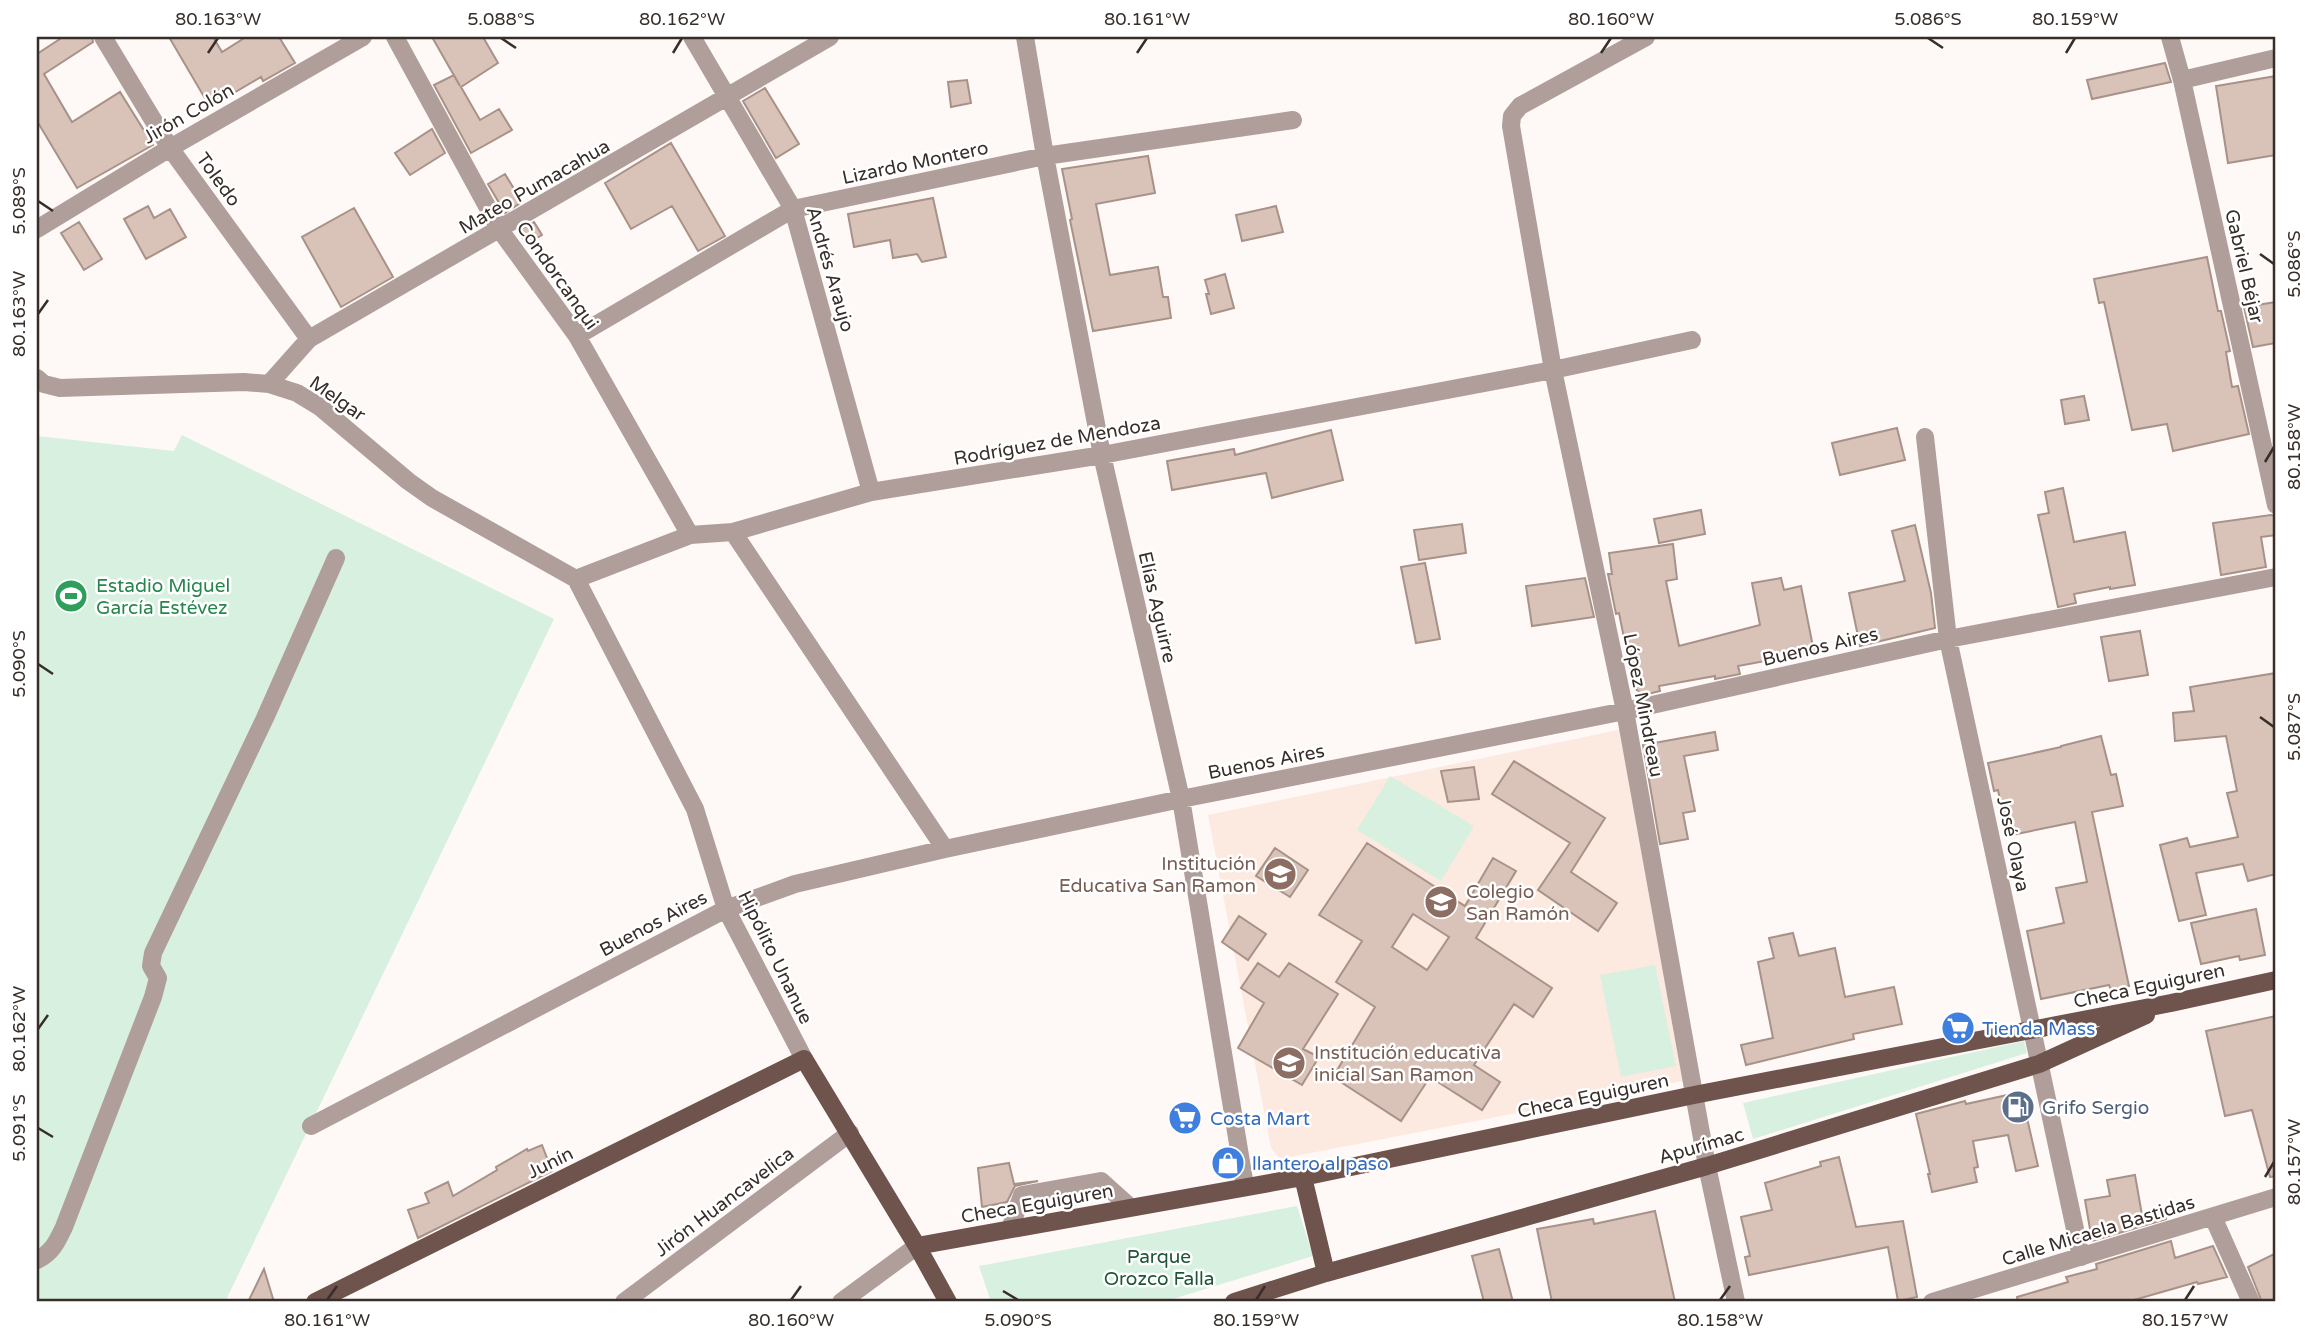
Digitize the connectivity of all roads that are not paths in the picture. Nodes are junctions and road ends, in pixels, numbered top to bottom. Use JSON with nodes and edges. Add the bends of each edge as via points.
{"nodes":[{"id":1,"x":103,"y":37,"type":"edge"},
{"id":2,"x":363,"y":37,"type":"edge"},
{"id":3,"x":395,"y":37,"type":"edge"},
{"id":4,"x":692,"y":37,"type":"edge"},
{"id":5,"x":830,"y":37,"type":"edge"},
{"id":6,"x":1025,"y":37,"type":"edge"},
{"id":7,"x":1646,"y":37,"type":"edge"},
{"id":8,"x":2170,"y":37,"type":"edge"},
{"id":9,"x":2276,"y":58,"type":"edge"},
{"id":10,"x":2182,"y":80,"type":"junction"},
{"id":11,"x":727,"y":98,"type":"junction"},
{"id":12,"x":1293,"y":120,"type":"dead end"},
{"id":13,"x":170,"y":148,"type":"junction"},
{"id":14,"x":1045,"y":156,"type":"junction"},
{"id":15,"x":793,"y":209,"type":"junction"},
{"id":16,"x":37,"y":229,"type":"edge"},
{"id":17,"x":500,"y":230,"type":"junction"},
{"id":18,"x":578,"y":336,"type":"junction"},
{"id":19,"x":309,"y":340,"type":"junction"},
{"id":20,"x":1692,"y":340,"type":"dead end"},
{"id":21,"x":1553,"y":370,"type":"junction"},
{"id":22,"x":37,"y":378,"type":"edge"},
{"id":23,"x":269,"y":384,"type":"junction"},
{"id":24,"x":1925,"y":437,"type":"dead end"},
{"id":25,"x":1101,"y":455,"type":"junction"},
{"id":26,"x":871,"y":492,"type":"junction"},
{"id":27,"x":2276,"y":505,"type":"edge"},
{"id":28,"x":733,"y":532,"type":"junction"},
{"id":29,"x":690,"y":534,"type":"junction"},
{"id":30,"x":336,"y":558,"type":"dead end"},
{"id":31,"x":2276,"y":577,"type":"edge"},
{"id":32,"x":576,"y":579,"type":"junction"},
{"id":33,"x":1948,"y":639,"type":"junction"},
{"id":34,"x":1625,"y":711,"type":"junction"},
{"id":35,"x":1181,"y":799,"type":"junction"},
{"id":36,"x":945,"y":849,"type":"junction"},
{"id":37,"x":726,"y":909,"type":"junction"},
{"id":38,"x":2276,"y":980,"type":"edge"},
{"id":39,"x":2171,"y":1003,"type":"junction"},
{"id":40,"x":2033,"y":1030,"type":"junction"},
{"id":41,"x":804,"y":1059,"type":"junction"},
{"id":42,"x":2039,"y":1064,"type":"junction"},
{"id":43,"x":1694,"y":1095,"type":"junction"},
{"id":44,"x":311,"y":1126,"type":"dead end"},
{"id":45,"x":850,"y":1133,"type":"junction"},
{"id":46,"x":1707,"y":1166,"type":"junction"},
{"id":47,"x":1303,"y":1177,"type":"junction"},
{"id":48,"x":1245,"y":1186,"type":"junction"},
{"id":49,"x":2276,"y":1197,"type":"edge"},
{"id":50,"x":1130,"y":1208,"type":"junction"},
{"id":51,"x":2213,"y":1217,"type":"junction"},
{"id":52,"x":1010,"y":1229,"type":"junction"},
{"id":53,"x":918,"y":1246,"type":"junction"},
{"id":54,"x":2081,"y":1257,"type":"junction"},
{"id":55,"x":37,"y":1261,"type":"edge"},
{"id":56,"x":1325,"y":1273,"type":"junction"},
{"id":57,"x":315,"y":1302,"type":"edge"},
{"id":58,"x":624,"y":1302,"type":"edge"},
{"id":59,"x":841,"y":1302,"type":"edge"},
{"id":60,"x":948,"y":1302,"type":"edge"},
{"id":61,"x":1234,"y":1302,"type":"edge"},
{"id":62,"x":1736,"y":1302,"type":"edge"},
{"id":63,"x":1932,"y":1302,"type":"edge"},
{"id":64,"x":2251,"y":1302,"type":"edge"}],
"edges":[{"from":1,"to":13,"type":"street","name":"Toledo"},
{"from":2,"to":13,"type":"street","name":"Jirón Colón"},
{"from":3,"to":17,"type":"street","name":"Condorcanqui"},
{"from":4,"to":11,"type":"street","name":"Andrés Araujo"},
{"from":5,"to":11,"type":"street","name":"Mateo Pumacahua"},
{"from":6,"to":14,"type":"street","name":"Elías Aguirre"},
{"from":7,"to":21,"type":"street","name":"López Mindreau","via":[[1520,106],[1512,116]]},
{"from":8,"to":10,"type":"street","name":"Gabriel Béjar"},
{"from":9,"to":10,"type":"street"},
{"from":10,"to":27,"type":"street","name":"Gabriel Béjar"},
{"from":11,"to":15,"type":"street","name":"Andrés Araujo"},
{"from":11,"to":17,"type":"street","name":"Mateo Pumacahua"},
{"from":12,"to":14,"type":"street","name":"Lizardo Montero"},
{"from":13,"to":16,"type":"street","name":"Jirón Colón"},
{"from":13,"to":19,"type":"street","name":"Toledo"},
{"from":14,"to":15,"type":"street","name":"Lizardo Montero"},
{"from":14,"to":25,"type":"street","name":"Elías Aguirre"},
{"from":15,"to":18,"type":"street","name":"Lizardo Montero"},
{"from":15,"to":26,"type":"street","name":"Andrés Araujo"},
{"from":17,"to":18,"type":"street","name":"Condorcanqui"},
{"from":17,"to":19,"type":"street","name":"Mateo Pumacahua"},
{"from":18,"to":29,"type":"street","name":"Condorcanqui"},
{"from":19,"to":23,"type":"street","name":"Mateo Pumacahua"},
{"from":20,"to":21,"type":"street","name":"Rodríguez de Mendoza"},
{"from":21,"to":25,"type":"street","name":"Rodríguez de Mendoza"},
{"from":21,"to":34,"type":"street","name":"López Mindreau"},
{"from":22,"to":23,"type":"street","name":"Melgar","via":[[60,388]]},
{"from":23,"to":32,"type":"street","name":"Melgar","via":[[320,407],[432,498]]},
{"from":24,"to":33,"type":"street","name":"José Olaya"},
{"from":25,"to":26,"type":"street","name":"Rodríguez de Mendoza"},
{"from":25,"to":35,"type":"street","name":"Elías Aguirre"},
{"from":26,"to":28,"type":"street","name":"Rodríguez de Mendoza"},
{"from":28,"to":29,"type":"street","name":"Rodríguez de Mendoza"},
{"from":28,"to":36,"type":"street"},
{"from":29,"to":32,"type":"street","name":"Rodríguez de Mendoza"},
{"from":30,"to":55,"type":"street","via":[[153,953],[151,966],[158,978],[153,997],[64,1227],[52,1249]]},
{"from":31,"to":33,"type":"street","name":"Buenos Aires"},
{"from":32,"to":37,"type":"street","name":"Hipólito Unanue","via":[[695,809]]},
{"from":33,"to":34,"type":"street","name":"Buenos Aires"},
{"from":33,"to":40,"type":"street","name":"José Olaya"},
{"from":34,"to":35,"type":"street","name":"Buenos Aires"},
{"from":34,"to":43,"type":"street","name":"López Mindreau"},
{"from":35,"to":36,"type":"street","name":"Buenos Aires"},
{"from":35,"to":48,"type":"street","name":"Elías Aguirre"},
{"from":36,"to":37,"type":"street","name":"Buenos Aires","via":[[795,884]]},
{"from":37,"to":41,"type":"street","name":"Hipólito Unanue"},
{"from":37,"to":44,"type":"street","name":"Buenos Aires"},
{"from":38,"to":39,"type":"main road","name":"Checa Eguiguren"},
{"from":39,"to":40,"type":"main road","name":"Checa Eguiguren"},
{"from":39,"to":42,"type":"main road","name":"Apurímac"},
{"from":40,"to":42,"type":"street","name":"José Olaya"},
{"from":40,"to":43,"type":"main road","name":"Checa Eguiguren"},
{"from":41,"to":45,"type":"main road","name":"Hipólito Unanue"},
{"from":41,"to":57,"type":"main road","name":"Junín"},
{"from":42,"to":46,"type":"main road","name":"Apurímac"},
{"from":42,"to":54,"type":"street","name":"José Olaya"},
{"from":43,"to":46,"type":"street","name":"López Mindreau"},
{"from":43,"to":47,"type":"main road","name":"Checa Eguiguren"},
{"from":45,"to":53,"type":"main road","name":"Hipólito Unanue"},
{"from":45,"to":58,"type":"street","name":"Jirón Huancavelica"},
{"from":46,"to":56,"type":"main road","name":"Apurímac"},
{"from":46,"to":62,"type":"street","name":"López Mindreau"},
{"from":47,"to":48,"type":"main road","name":"Checa Eguiguren"},
{"from":47,"to":56,"type":"main road"},
{"from":48,"to":50,"type":"main road","name":"Checa Eguiguren"},
{"from":49,"to":51,"type":"street","name":"Calle Micaela Bastidas"},
{"from":50,"to":52,"type":"main road","name":"Checa Eguiguren"},
{"from":50,"to":52,"type":"street","via":[[1101,1181],[1022,1195]]},
{"from":51,"to":54,"type":"street","name":"Calle Micaela Bastidas"},
{"from":51,"to":64,"type":"street"},
{"from":52,"to":53,"type":"main road","name":"Checa Eguiguren"},
{"from":53,"to":59,"type":"street"},
{"from":53,"to":60,"type":"main road","name":"Hipólito Unanue"},
{"from":54,"to":63,"type":"street","name":"Calle Micaela Bastidas"},
{"from":56,"to":61,"type":"main road","name":"Apurímac"}]}
